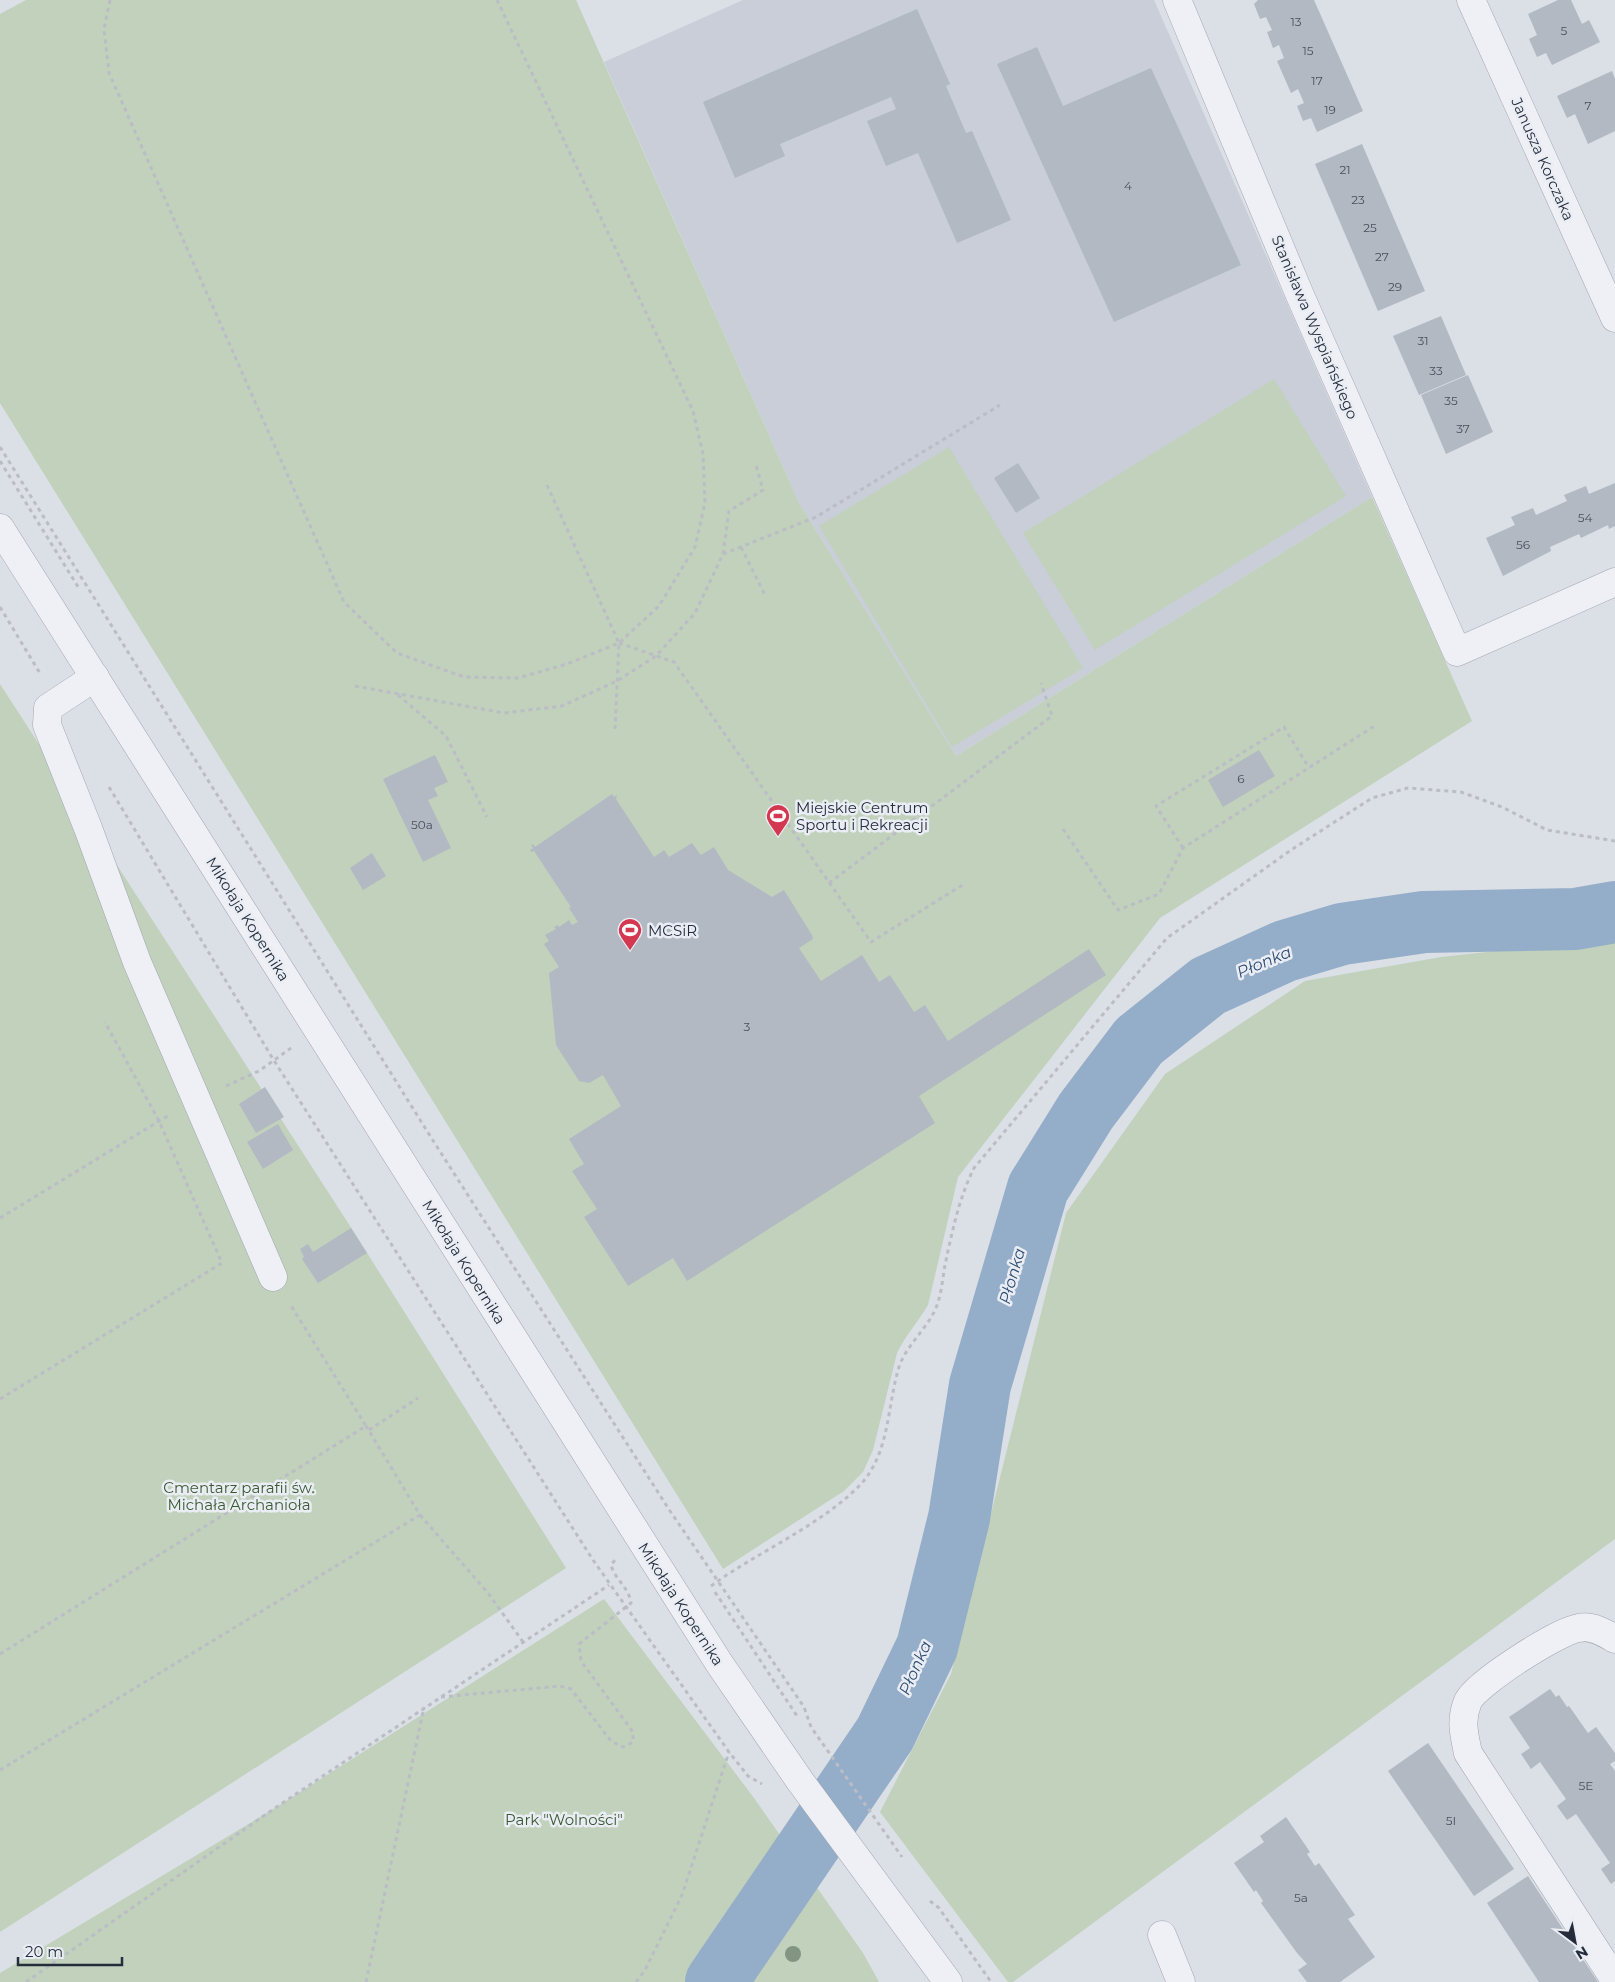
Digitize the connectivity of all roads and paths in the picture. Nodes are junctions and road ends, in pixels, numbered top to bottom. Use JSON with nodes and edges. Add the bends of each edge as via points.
{"nodes":[{"id":1,"x":110,"y":0,"type":"edge"},
{"id":2,"x":497,"y":0,"type":"edge"},
{"id":3,"x":1177,"y":0,"type":"edge"},
{"id":4,"x":1471,"y":0,"type":"edge"},
{"id":5,"x":1615,"y":318,"type":"edge"},
{"id":6,"x":1000,"y":405,"type":"dead end"},
{"id":7,"x":0,"y":447,"type":"edge"},
{"id":8,"x":756,"y":465,"type":"dead end"},
{"id":9,"x":547,"y":485,"type":"dead end"},
{"id":10,"x":0,"y":528,"type":"edge"},
{"id":11,"x":741,"y":547,"type":"junction"},
{"id":12,"x":724,"y":554,"type":"junction"},
{"id":13,"x":1615,"y":582,"type":"edge"},
{"id":14,"x":766,"y":596,"type":"dead end"},
{"id":15,"x":0,"y":607,"type":"edge"},
{"id":16,"x":618,"y":642,"type":"junction"},
{"id":17,"x":656,"y":656,"type":"junction"},
{"id":18,"x":95,"y":677,"type":"junction"},
{"id":19,"x":617,"y":681,"type":"junction"},
{"id":20,"x":1041,"y":683,"type":"dead end"},
{"id":21,"x":355,"y":686,"type":"dead end"},
{"id":22,"x":397,"y":694,"type":"junction"},
{"id":23,"x":56,"y":701,"type":"junction"},
{"id":24,"x":1376,"y":725,"type":"dead end"},
{"id":25,"x":615,"y":729,"type":"dead end"},
{"id":26,"x":1309,"y":768,"type":"junction"},
{"id":27,"x":108,"y":786,"type":"dead end"},
{"id":28,"x":487,"y":817,"type":"dead end"},
{"id":29,"x":1063,"y":828,"type":"dead end"},
{"id":30,"x":1615,"y":841,"type":"edge"},
{"id":31,"x":1183,"y":848,"type":"junction"},
{"id":32,"x":829,"y":883,"type":"junction"},
{"id":33,"x":964,"y":884,"type":"dead end"},
{"id":34,"x":105,"y":1022,"type":"dead end"},
{"id":35,"x":290,"y":1048,"type":"dead end"},
{"id":36,"x":273,"y":1059,"type":"junction"},
{"id":37,"x":196,"y":1100,"type":"junction"},
{"id":38,"x":159,"y":1121,"type":"junction"},
{"id":39,"x":0,"y":1218,"type":"edge"},
{"id":40,"x":273,"y":1277,"type":"joint"},
{"id":41,"x":418,"y":1398,"type":"dead end"},
{"id":42,"x":0,"y":1399,"type":"edge"},
{"id":43,"x":366,"y":1426,"type":"junction"},
{"id":44,"x":369,"y":1430,"type":"junction"},
{"id":45,"x":420,"y":1515,"type":"junction"},
{"id":46,"x":641,"y":1542,"type":"junction"},
{"id":47,"x":717,"y":1581,"type":"junction"},
{"id":48,"x":610,"y":1586,"type":"junction"},
{"id":49,"x":711,"y":1586,"type":"dead end"},
{"id":50,"x":626,"y":1608,"type":"junction"},
{"id":51,"x":1615,"y":1639,"type":"edge"},
{"id":52,"x":523,"y":1642,"type":"junction"},
{"id":53,"x":0,"y":1654,"type":"edge"},
{"id":54,"x":441,"y":1697,"type":"junction"},
{"id":55,"x":424,"y":1707,"type":"junction"},
{"id":56,"x":730,"y":1752,"type":"junction"},
{"id":57,"x":0,"y":1770,"type":"edge"},
{"id":58,"x":767,"y":1787,"type":"dead end"},
{"id":59,"x":902,"y":1856,"type":"dead end"},
{"id":60,"x":1162,"y":1935,"type":"dead end"},
{"id":61,"x":1615,"y":1980,"type":"edge"},
{"id":62,"x":26,"y":1982,"type":"edge"},
{"id":63,"x":366,"y":1982,"type":"edge"},
{"id":64,"x":636,"y":1982,"type":"edge"},
{"id":65,"x":948,"y":1982,"type":"edge"},
{"id":66,"x":1181,"y":1982,"type":"edge"}],
"edges":[{"from":1,"to":16,"type":"path","via":[[104,29],[109,73],[344,602],[396,653],[464,677],[518,678],[567,664]]},
{"from":2,"to":16,"type":"path","via":[[693,411],[703,454],[705,503],[695,547],[659,606]]},
{"from":3,"to":13,"type":"street","name":"Stanisława Wyspiańskiego","via":[[1299,293],[1457,652]]},
{"from":4,"to":5,"type":"street","name":"Janusza Korczaka"},
{"from":6,"to":11,"type":"path","via":[[816,517]]},
{"from":7,"to":47,"type":"path","via":[[432,1139]]},
{"from":8,"to":12,"type":"path","via":[[764,490],[729,511]]},
{"from":9,"to":16,"type":"path"},
{"from":10,"to":18,"type":"street","name":"Mikołaja Kopernika"},
{"from":11,"to":12,"type":"path"},
{"from":11,"to":14,"type":"path"},
{"from":12,"to":17,"type":"path","via":[[695,613]]},
{"from":15,"to":23,"type":"path"},
{"from":16,"to":17,"type":"path"},
{"from":16,"to":19,"type":"path"},
{"from":17,"to":19,"type":"path"},
{"from":17,"to":32,"type":"path","via":[[674,662]]},
{"from":18,"to":23,"type":"street"},
{"from":18,"to":46,"type":"street","name":"Mikołaja Kopernika"},
{"from":19,"to":22,"type":"path","via":[[562,706],[504,712]]},
{"from":19,"to":25,"type":"path"},
{"from":20,"to":32,"type":"path","via":[[1052,716]]},
{"from":21,"to":22,"type":"path"},
{"from":22,"to":28,"type":"path","via":[[446,736]]},
{"from":23,"to":37,"type":"street","via":[[48,708],[47,725],[137,962]]},
{"from":24,"to":26,"type":"path"},
{"from":26,"to":31,"type":"path"},
{"from":26,"to":31,"type":"path","via":[[1284,727],[1156,806]]},
{"from":27,"to":36,"type":"path"},
{"from":29,"to":31,"type":"path","via":[[1118,910],[1160,894]]},
{"from":30,"to":47,"type":"path","via":[[1548,830],[1502,807],[1461,792],[1408,788],[1372,798],[1291,850],[1167,938],[974,1168],[965,1187],[939,1299],[931,1320],[911,1344],[899,1366],[877,1460],[862,1482],[849,1496]]},
{"from":32,"to":33,"type":"path","via":[[871,942]]},
{"from":34,"to":38,"type":"path"},
{"from":35,"to":36,"type":"path"},
{"from":36,"to":37,"type":"path","via":[[259,1071]]},
{"from":36,"to":48,"type":"path"},
{"from":37,"to":38,"type":"path"},
{"from":37,"to":40,"type":"street"},
{"from":38,"to":39,"type":"path"},
{"from":38,"to":42,"type":"path","via":[[222,1263]]},
{"from":40,"to":43,"type":"path"},
{"from":41,"to":44,"type":"path"},
{"from":43,"to":44,"type":"path"},
{"from":43,"to":53,"type":"path"},
{"from":44,"to":45,"type":"path"},
{"from":45,"to":52,"type":"path","via":[[488,1593]]},
{"from":45,"to":57,"type":"path"},
{"from":46,"to":50,"type":"path","via":[[611,1565],[630,1594],[631,1603]]},
{"from":46,"to":65,"type":"street","name":"Mikołaja Kopernika","via":[[800,1781]]},
{"from":47,"to":49,"type":"path"},
{"from":47,"to":59,"type":"path","via":[[804,1707],[811,1727]]},
{"from":48,"to":50,"type":"path"},
{"from":48,"to":52,"type":"path"},
{"from":50,"to":54,"type":"path","via":[[579,1644],[581,1661],[633,1732],[633,1742],[624,1747],[611,1741],[571,1689],[560,1686]]},
{"from":50,"to":56,"type":"path"},
{"from":51,"to":61,"type":"street","via":[[1600,1630],[1580,1627],[1557,1635],[1489,1680],[1469,1700],[1462,1725],[1468,1754]]},
{"from":52,"to":54,"type":"path"},
{"from":54,"to":55,"type":"path"},
{"from":55,"to":62,"type":"path"},
{"from":55,"to":63,"type":"path"},
{"from":56,"to":58,"type":"path","via":[[748,1776]]},
{"from":56,"to":64,"type":"path","via":[[682,1895]]},
{"from":60,"to":66,"type":"street"}]}
